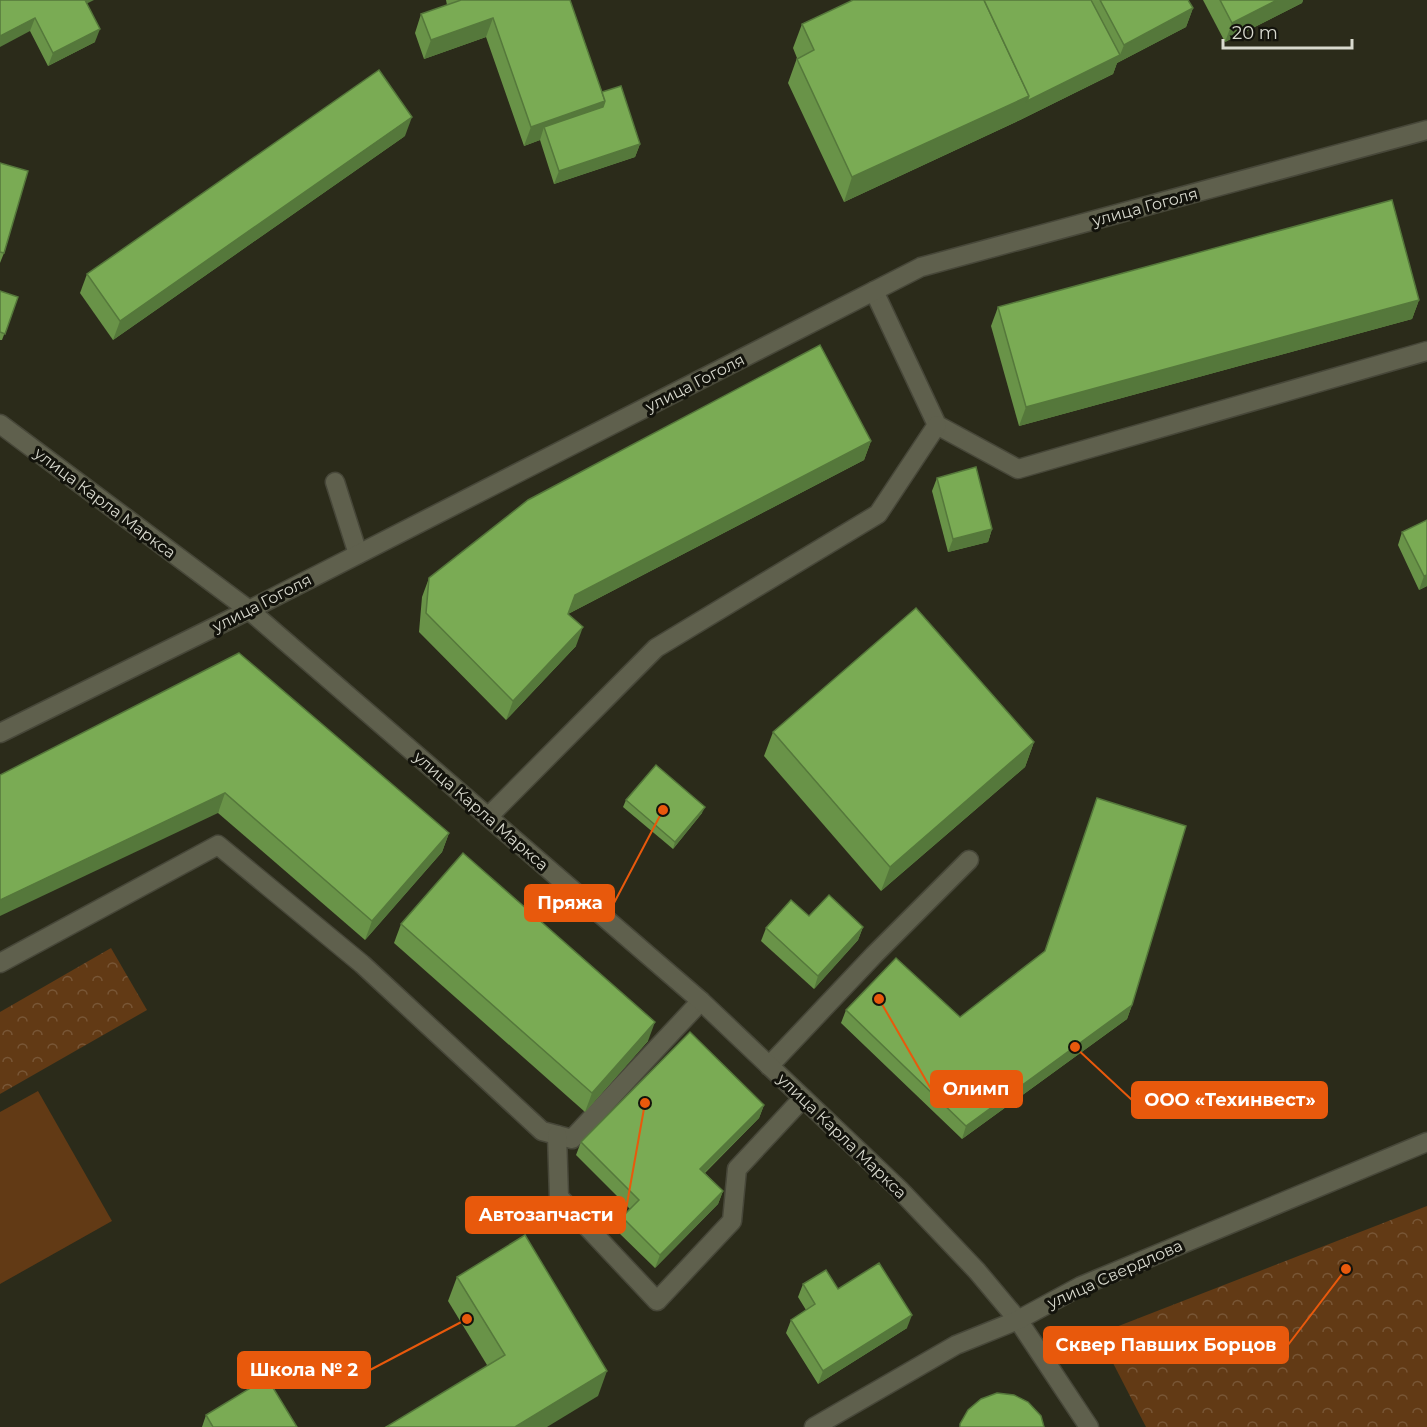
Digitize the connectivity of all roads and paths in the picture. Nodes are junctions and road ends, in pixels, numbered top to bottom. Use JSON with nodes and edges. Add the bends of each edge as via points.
{"nodes":[{"id":1,"x":1427,"y":130,"type":"edge"},
{"id":2,"x":874,"y":291,"type":"junction"},
{"id":3,"x":1427,"y":351,"type":"edge"},
{"id":4,"x":0,"y":424,"type":"edge"},
{"id":5,"x":937,"y":425,"type":"junction"},
{"id":6,"x":335,"y":482,"type":"dead end"},
{"id":7,"x":358,"y":554,"type":"junction"},
{"id":8,"x":249,"y":610,"type":"junction"},
{"id":9,"x":0,"y":733,"type":"edge"},
{"id":10,"x":488,"y":818,"type":"junction"},
{"id":11,"x":969,"y":860,"type":"dead end"},
{"id":12,"x":0,"y":963,"type":"edge"},
{"id":13,"x":701,"y":1001,"type":"junction"},
{"id":14,"x":770,"y":1066,"type":"junction"},
{"id":15,"x":803,"y":1098,"type":"junction"},
{"id":16,"x":557,"y":1135,"type":"junction"},
{"id":17,"x":1427,"y":1142,"type":"edge"},
{"id":18,"x":1018,"y":1320,"type":"junction"},
{"id":19,"x":814,"y":1427,"type":"edge"},
{"id":20,"x":1089,"y":1427,"type":"edge"}],
"edges":[{"from":1,"to":2,"type":"street","name":"улица Гоголя","via":[[921,267]]},
{"from":2,"to":5,"type":"street"},
{"from":2,"to":7,"type":"street","name":"улица Гоголя"},
{"from":3,"to":5,"type":"street","via":[[1018,469]]},
{"from":4,"to":8,"type":"street","name":"улица Карла Маркса"},
{"from":5,"to":10,"type":"street","via":[[878,514],[656,648]]},
{"from":6,"to":7,"type":"street"},
{"from":7,"to":8,"type":"street","name":"улица Гоголя"},
{"from":8,"to":9,"type":"street","name":"улица Гоголя"},
{"from":8,"to":10,"type":"street","name":"улица Карла Маркса"},
{"from":10,"to":13,"type":"street","name":"улица Карла Маркса"},
{"from":11,"to":14,"type":"street"},
{"from":12,"to":16,"type":"street","via":[[218,845],[362,964],[542,1131]]},
{"from":13,"to":14,"type":"street","name":"улица Карла Маркса"},
{"from":13,"to":16,"type":"street","via":[[572,1139]]},
{"from":14,"to":15,"type":"street","name":"улица Карла Маркса"},
{"from":15,"to":16,"type":"street","via":[[737,1169],[732,1221],[657,1301],[559,1197]]},
{"from":15,"to":18,"type":"street","name":"улица Карла Маркса","via":[[899,1189]]},
{"from":17,"to":18,"type":"street","name":"улица Свердлова","via":[[1081,1286]]},
{"from":18,"to":19,"type":"street","name":"улица Свердлова","via":[[956,1345]]},
{"from":18,"to":20,"type":"street","name":"улица Карла Маркса"}]}
